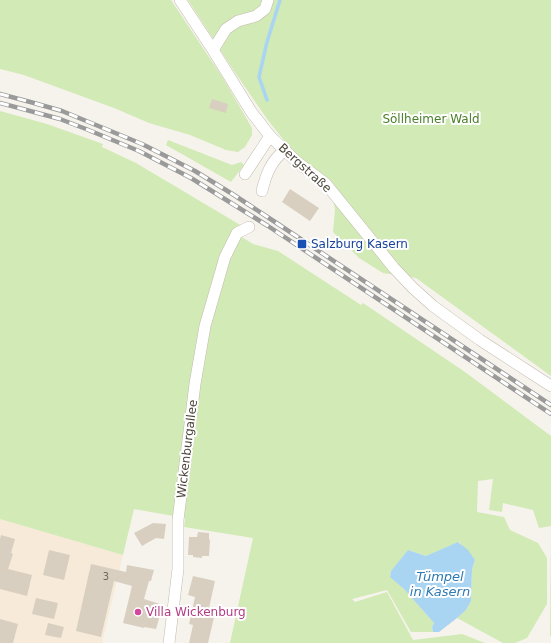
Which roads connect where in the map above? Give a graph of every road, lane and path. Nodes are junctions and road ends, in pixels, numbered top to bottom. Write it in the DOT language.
graph roads {
  1 [pos="180,0"];
  2 [pos="268,0"];
  3 [pos="213,50"];
  4 [pos="270,136"];
  5 [pos="285,150"];
  6 [pos="244,174"];
  7 [pos="262,191"];
  8 [pos="249,228"];
  9 [pos="551,386"];
  10 [pos="169,643"];
  1 -- 3 [label="street, Bergstraße"];
  2 -- 3 [label="street"];
  3 -- 4 [label="street, Bergstraße"];
  4 -- 5 [label="street, Bergstraße"];
  4 -- 6 [label="street"];
  5 -- 7 [label="street"];
  5 -- 9 [label="street, Bergstraße"];
  8 -- 10 [label="street, Wickenburgallee"];
}
